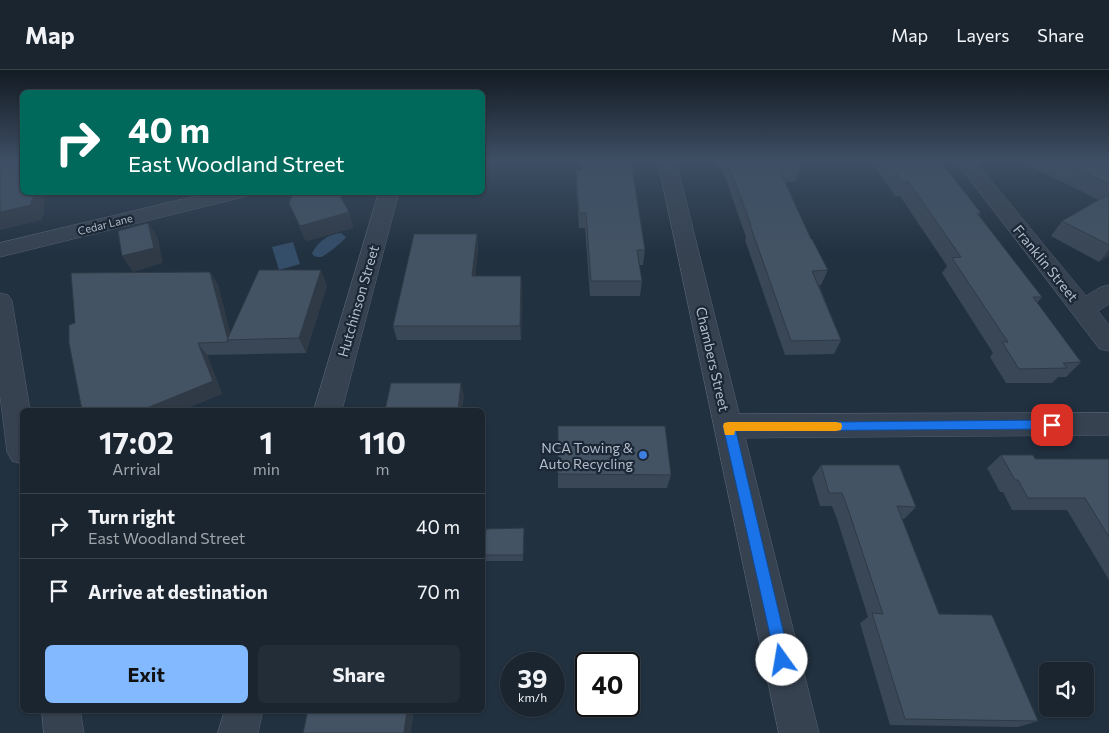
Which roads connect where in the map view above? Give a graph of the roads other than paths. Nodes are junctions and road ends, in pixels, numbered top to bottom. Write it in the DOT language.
graph roads {
  1 [pos="674,192"];
  2 [pos="990,192"];
  3 [pos="228,195"];
  4 [pos="388,195"];
  5 [pos="0,250"];
  6 [pos="1109,293"];
  7 [pos="0,301"];
  8 [pos="1083,309"];
  9 [pos="1109,342"];
  10 [pos="329,408"];
  11 [pos="1109,424"];
  12 [pos="728,426"];
  13 [pos="20,438"];
  14 [pos="61,713"];
  15 [pos="243,713"];
  16 [pos="64,733"];
  17 [pos="238,733"];
  18 [pos="799,733"];
  1 -- 12 [label="street, Chambers Street"];
  2 -- 8 [label="street, Franklin Street"];
  3 -- 5 [label="street, Cedar Lane"];
  4 -- 10 [label="street, Hutchinson Street"];
  6 -- 8 [label="street"];
  7 -- 13 [label="street"];
  8 -- 9 [label="street, Franklin Street"];
  11 -- 12 [label="street"];
  12 -- 18 [label="street, Chambers Street"];
  14 -- 16 [label="street"];
  15 -- 17 [label="street"];
}
